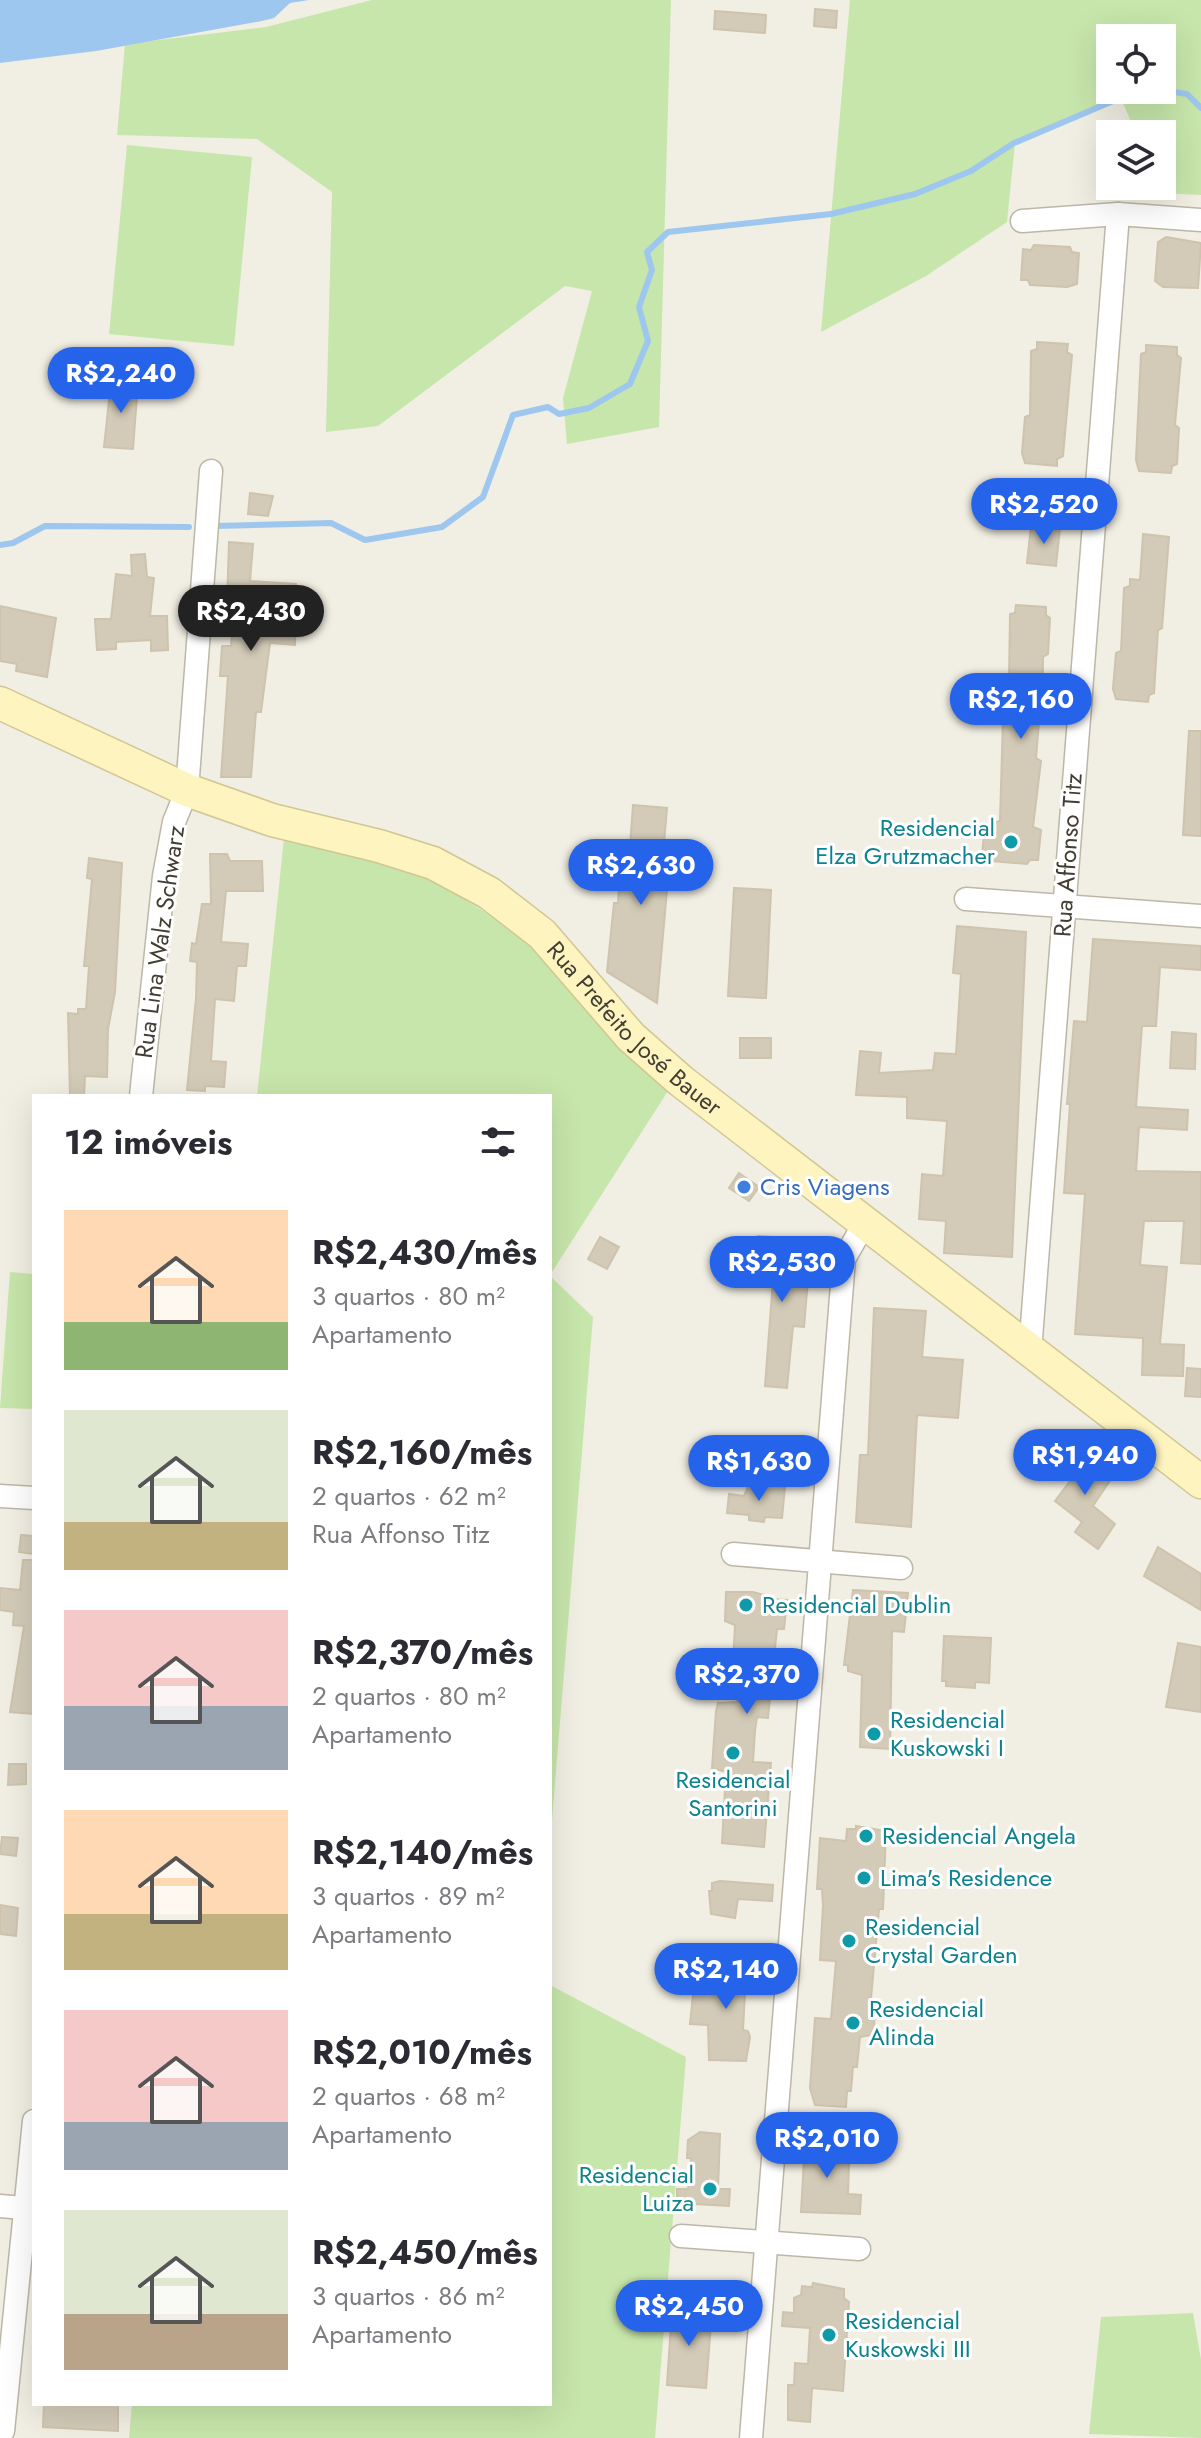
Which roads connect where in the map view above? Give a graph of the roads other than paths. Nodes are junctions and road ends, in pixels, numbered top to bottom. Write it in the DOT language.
graph roads {
  1 [pos="1118,214"];
  2 [pos="1201,220"];
  3 [pos="1022,221"];
  4 [pos="211,471"];
  5 [pos="0,703"];
  6 [pos="187,790"];
  7 [pos="966,899"];
  8 [pos="1064,906"];
  9 [pos="1201,916"];
  10 [pos="141,1094"];
  11 [pos="864,1224"];
  12 [pos="1030,1351"];
  13 [pos="1201,1482"];
  14 [pos="0,1496"];
  15 [pos="32,1498"];
  16 [pos="733,1554"];
  17 [pos="821,1561"];
  18 [pos="901,1568"];
  19 [pos="32,2165"];
  20 [pos="0,2206"];
  21 [pos="30,2209"];
  22 [pos="681,2236"];
  23 [pos="767,2242"];
  24 [pos="859,2249"];
  25 [pos="3,2431"];
  26 [pos="751,2438"];
  1 -- 2 [label="street"];
  1 -- 3 [label="street"];
  1 -- 8 [label="street, Rua Affonso Titz"];
  4 -- 6 [label="street, Rua Lina Walz Schwarz"];
  5 -- 6 [label="street, Rua Prefeito José Bauer"];
  6 -- 10 [label="street, Rua Lina Walz Schwarz"];
  6 -- 11 [label="street, Rua Prefeito José Bauer"];
  7 -- 8 [label="street"];
  8 -- 9 [label="street"];
  8 -- 12 [label="street, Rua Affonso Titz"];
  11 -- 12 [label="street, Rua Prefeito José Bauer"];
  11 -- 17 [label="street"];
  12 -- 13 [label="street, Rua Prefeito José Bauer"];
  14 -- 15 [label="street"];
  16 -- 17 [label="street"];
  17 -- 18 [label="street"];
  17 -- 23 [label="street"];
  19 -- 21 [label="street"];
  20 -- 21 [label="street"];
  21 -- 25 [label="street"];
  22 -- 23 [label="street"];
  23 -- 24 [label="street"];
  23 -- 26 [label="street"];
}
